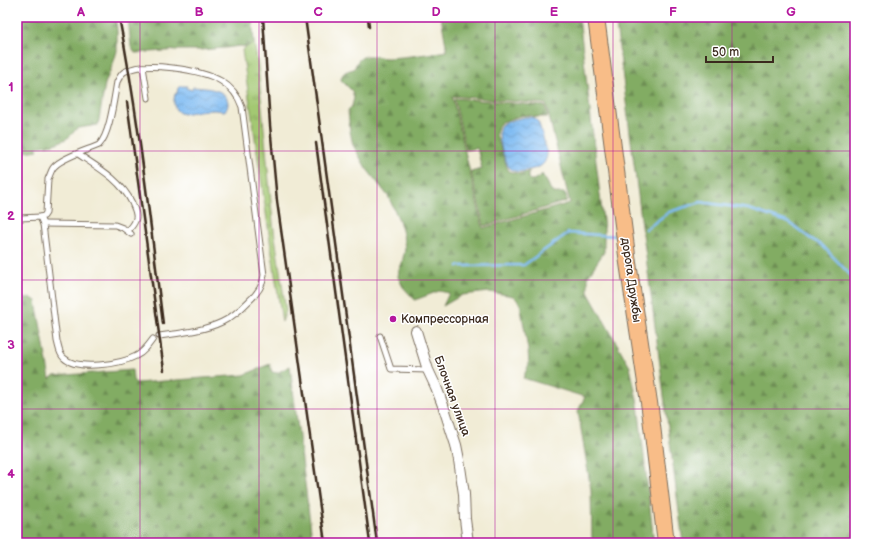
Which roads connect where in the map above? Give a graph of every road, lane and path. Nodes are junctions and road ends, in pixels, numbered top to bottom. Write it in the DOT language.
graph roads {
  1 [pos="596,17"];
  2 [pos="143,67"];
  3 [pos="148,98"];
  4 [pos="78,154"];
  5 [pos="40,217"];
  6 [pos="17,220"];
  7 [pos="43,224"];
  8 [pos="416,331"];
  9 [pos="159,336"];
  10 [pos="380,336"];
  11 [pos="152,339"];
  12 [pos="428,370"];
  13 [pos="468,543"];
  14 [pos="666,543"];
  1 -- 14 [label="main road, дорога Дружбы"];
  2 -- 3 [label="lane"];
  2 -- 4 [label="lane"];
  2 -- 9 [label="lane"];
  4 -- 5 [label="lane"];
  4 -- 7 [label="lane"];
  5 -- 6 [label="lane"];
  5 -- 7 [label="lane"];
  7 -- 11 [label="lane"];
  8 -- 12 [label="street, Блочная улица"];
  10 -- 12 [label="lane"];
  12 -- 13 [label="street, Блочная улица"];
}
